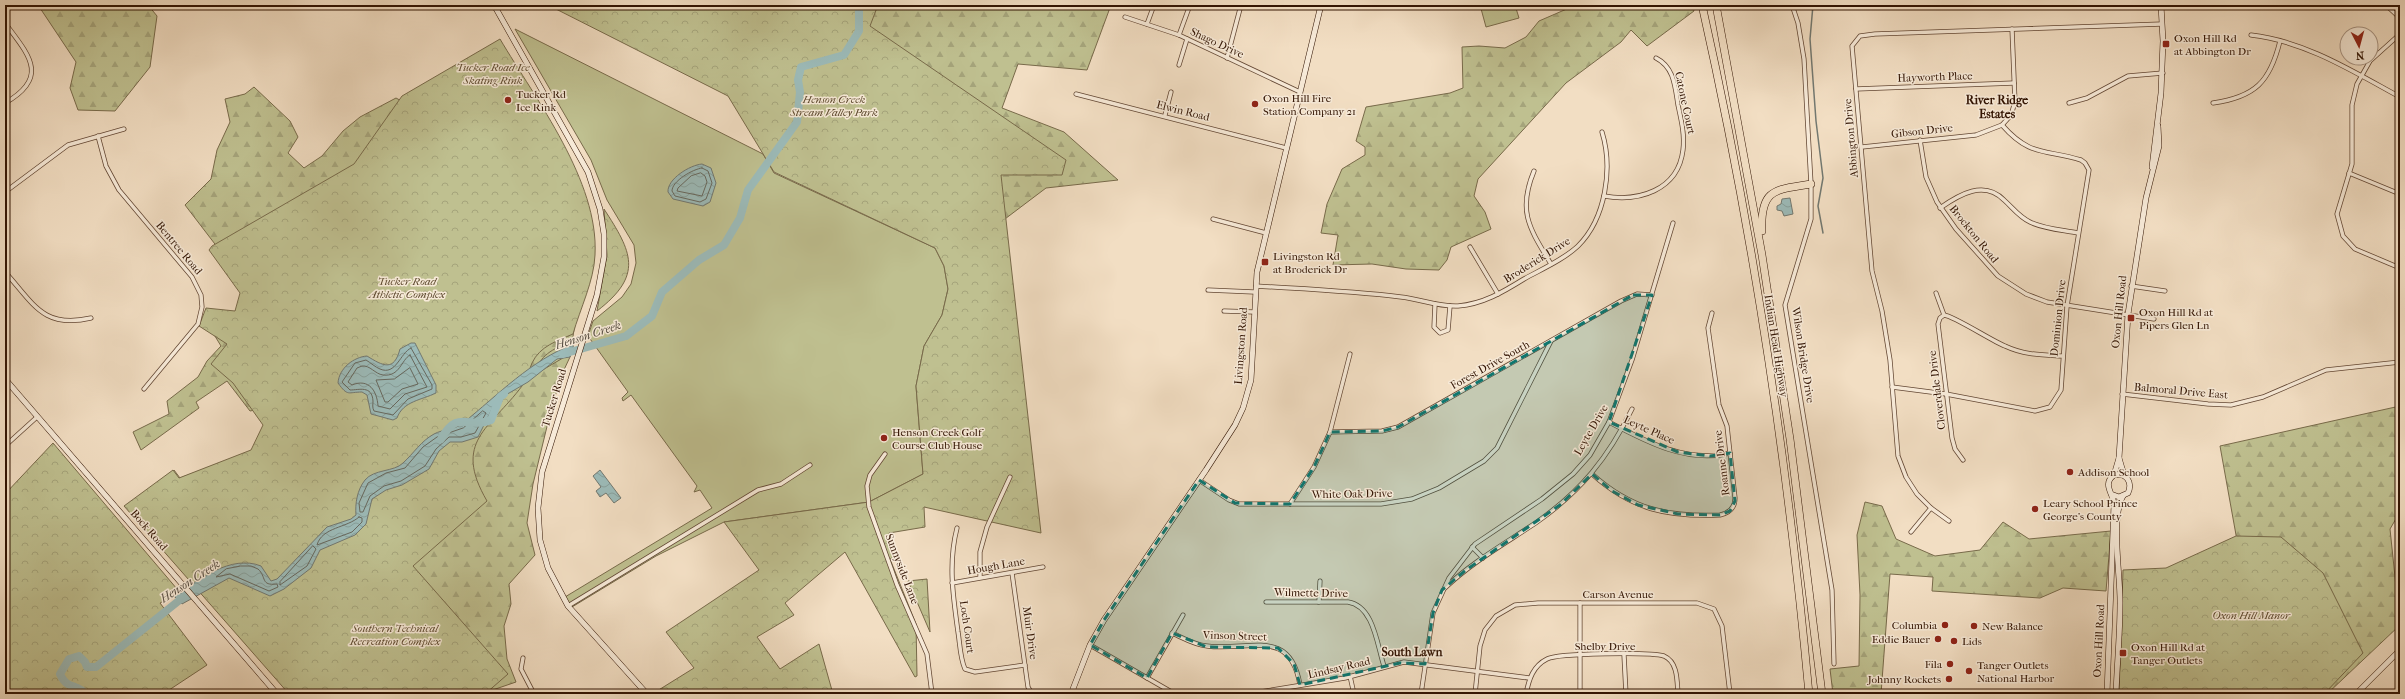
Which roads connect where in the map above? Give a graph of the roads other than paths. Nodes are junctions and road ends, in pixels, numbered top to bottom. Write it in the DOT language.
graph roads {
  1 [pos="494,5"];
  2 [pos="1154,5"];
  3 [pos="1190,5"];
  4 [pos="1241,5"];
  5 [pos="1321,5"];
  6 [pos="1702,5"];
  7 [pos="1716,5"];
  8 [pos="1792,5"];
  9 [pos="2161,5"];
  10 [pos="2386,5"];
  11 [pos="1125,17"];
  12 [pos="2400,18"];
  13 [pos="5,23"];
  14 [pos="1147,24"];
  15 [pos="2162,24"];
  16 [pos="2012,29"];
  17 [pos="2251,34"];
  18 [pos="2400,34"];
  19 [pos="1179,35"];
  20 [pos="1187,39"];
  21 [pos="2280,41"];
  22 [pos="1227,58"];
  23 [pos="1656,58"];
  24 [pos="1179,65"];
  25 [pos="2163,73"];
  26 [pos="2361,75"];
  27 [pos="2014,83"];
  28 [pos="1856,89"];
  29 [pos="1171,92"];
  30 [pos="1300,92"];
  31 [pos="1076,94"];
  32 [pos="2400,97"];
  33 [pos="5,102"];
  34 [pos="2069,103"];
  35 [pos="2213,103"];
  36 [pos="1166,115"];
  37 [pos="2002,125"];
  38 [pos="124,128"];
  39 [pos="1602,132"];
  40 [pos="98,136"];
  41 [pos="1920,140"];
  42 [pos="1862,147"];
  43 [pos="1286,148"];
  44 [pos="1534,171"];
  45 [pos="2349,174"];
  46 [pos="1811,184"];
  47 [pos="5,192"];
  48 [pos="2400,194"];
  49 [pos="1604,196"];
  50 [pos="1940,208"];
  51 [pos="1213,219"];
  52 [pos="1674,223"];
  53 [pos="1266,233"];
  54 [pos="2078,233"];
  55 [pos="1470,247"];
  56 [pos="1762,255"];
  57 [pos="1551,264"];
  58 [pos="2400,268"];
  59 [pos="5,272"];
  60 [pos="1255,286"];
  61 [pos="2131,286"];
  62 [pos="1208,290"];
  63 [pos="2165,291"];
  64 [pos="1254,292"];
  65 [pos="1936,293"];
  66 [pos="1498,294"];
  67 [pos="1652,295"];
  68 [pos="1435,304"];
  69 [pos="1450,306"];
  70 [pos="2067,306"];
  71 [pos="1224,311"];
  72 [pos="1254,312"];
  73 [pos="1712,313"];
  74 [pos="2128,314"];
  75 [pos="1943,316"];
  76 [pos="91,318"];
  77 [pos="2154,319"];
  78 [pos="1551,341"];
  79 [pos="1350,354"];
  80 [pos="2062,356"];
  81 [pos="2400,362"];
  82 [pos="5,379"];
  83 [pos="1892,388"];
  84 [pos="144,389"];
  85 [pos="1946,394"];
  86 [pos="2122,394"];
  87 [pos="1632,409"];
  88 [pos="37,417"];
  89 [pos="1609,422"];
  90 [pos="1622,429"];
  91 [pos="1330,432"];
  92 [pos="5,446"];
  93 [pos="1730,453"];
  94 [pos="885,454"];
  95 [pos="2119,458"];
  96 [pos="1963,460"];
  97 [pos="810,466"];
  98 [pos="1592,474"];
  99 [pos="2114,475"];
  100 [pos="2124,475"];
  101 [pos="1010,477"];
  102 [pos="1199,480"];
  103 [pos="2112,494"];
  104 [pos="2123,496"];
  105 [pos="1290,504"];
  106 [pos="1931,508"];
  107 [pos="1950,521"];
  108 [pos="957,528"];
  109 [pos="1911,532"];
  110 [pos="1472,547"];
  111 [pos="1483,558"];
  112 [pos="1043,567"];
  113 [pos="1012,573"];
  114 [pos="980,578"];
  115 [pos="1320,581"];
  116 [pos="952,583"];
  117 [pos="1442,590"];
  118 [pos="1266,602"];
  119 [pos="1319,602"];
  120 [pos="1580,603"];
  121 [pos="568,606"];
  122 [pos="1183,615"];
  123 [pos="1172,633"];
  124 [pos="1090,645"];
  125 [pos="2400,650"];
  126 [pos="1580,655"];
  127 [pos="1624,655"];
  128 [pos="523,658"];
  129 [pos="1425,664"];
  130 [pos="1834,664"];
  131 [pos="1025,665"];
  132 [pos="1384,666"];
  133 [pos="1478,671"];
  134 [pos="1350,676"];
  135 [pos="1147,678"];
  136 [pos="1529,678"];
  137 [pos="1300,686"];
  138 [pos="277,694"];
  139 [pos="534,694"];
  140 [pos="647,694"];
  141 [pos="932,694"];
  142 [pos="1032,694"];
  143 [pos="1070,694"];
  144 [pos="1175,694"];
  145 [pos="1248,694"];
  146 [pos="1354,694"];
  147 [pos="1421,694"];
  148 [pos="1475,694"];
  149 [pos="1526,694"];
  150 [pos="1580,694"];
  151 [pos="1626,694"];
  152 [pos="1678,694"];
  153 [pos="1730,694"];
  154 [pos="1809,694"];
  155 [pos="1822,694"];
  156 [pos="2106,694"];
  157 [pos="2116,694"];
  158 [pos="2356,694"];
  1 -- 121 [label="main road, Tucker Road"];
  2 -- 14 [label="street"];
  3 -- 19 [label="street"];
  4 -- 22 [label="street"];
  5 -- 30 [label="main road, Livingston Road"];
  6 -- 154 [label="highway, Indian Head Highway"];
  7 -- 56 [label="highway, Indian Head Highway"];
  8 -- 46 [label="street, Wilson Bridge Drive"];
  9 -- 15 [label="main road, Oxon Hill Road"];
  10 -- 12 [label="street"];
  11 -- 14 [label="street, Shago Drive"];
  13 -- 33 [label="street"];
  14 -- 19 [label="street, Shago Drive"];
  15 -- 16 [label="street, Abbington Drive"];
  15 -- 25 [label="main road, Oxon Hill Road"];
  16 -- 27 [label="street"];
  16 -- 28 [label="street, Abbington Drive"];
  17 -- 21 [label="street"];
  18 -- 26 [label="street"];
  19 -- 20 [label="street, Shago Drive"];
  20 -- 22 [label="street, Shago Drive"];
  20 -- 24 [label="street"];
  21 -- 26 [label="street"];
  21 -- 35 [label="street"];
  22 -- 30 [label="street, Shago Drive"];
  23 -- 49 [label="street, Catone Court"];
  25 -- 34 [label="street"];
  25 -- 61 [label="main road, Oxon Hill Road"];
  26 -- 32 [label="street"];
  26 -- 45 [label="street"];
  27 -- 28 [label="street, Hayworth Place"];
  27 -- 37 [label="street"];
  28 -- 42 [label="street, Abbington Drive"];
  29 -- 36 [label="street"];
  30 -- 43 [label="main road, Livingston Road"];
  31 -- 36 [label="street, Elwin Road"];
  36 -- 43 [label="street, Elwin Road"];
  37 -- 41 [label="street, Gibson Drive"];
  37 -- 54 [label="street, Dominion Drive"];
  38 -- 40 [label="street"];
  39 -- 49 [label="street, Broderick Drive"];
  40 -- 47 [label="street"];
  40 -- 84 [label="street, Bentree Road"];
  41 -- 42 [label="street, Gibson Drive"];
  41 -- 50 [label="street, Brockton Road"];
  42 -- 83 [label="street, Abbington Drive"];
  43 -- 53 [label="main road, Livingston Road"];
  44 -- 57 [label="street"];
  45 -- 48 [label="street"];
  45 -- 58 [label="street"];
  46 -- 56 [label="highway"];
  46 -- 130 [label="street, Wilson Bridge Drive"];
  49 -- 57 [label="street, Broderick Drive"];
  50 -- 54 [label="street"];
  50 -- 70 [label="street, Brockton Road"];
  51 -- 53 [label="street"];
  52 -- 67 [label="street, Leyte Drive"];
  53 -- 60 [label="main road, Livingston Road"];
  54 -- 70 [label="street, Dominion Drive"];
  55 -- 66 [label="street"];
  56 -- 155 [label="highway, Indian Head Highway"];
  57 -- 66 [label="street, Broderick Drive"];
  59 -- 76 [label="street"];
  60 -- 64 [label="main road, Livingston Road"];
  60 -- 68 [label="street, Broderick Drive"];
  61 -- 63 [label="street"];
  61 -- 74 [label="main road, Oxon Hill Road"];
  62 -- 64 [label="street"];
  64 -- 72 [label="main road, Livingston Road"];
  65 -- 75 [label="street"];
  66 -- 69 [label="street, Broderick Drive"];
  67 -- 78 [label="street, Forest Drive South"];
  67 -- 89 [label="street, Leyte Drive"];
  68 -- 69 [label="street, Broderick Drive"];
  68 -- 69 [label="street"];
  70 -- 74 [label="street, Brockton Road"];
  70 -- 80 [label="street, Dominion Drive"];
  71 -- 72 [label="street"];
  72 -- 102 [label="main road, Livingston Road"];
  73 -- 93 [label="street, Roanne Drive"];
  74 -- 77 [label="street, Brockton Road"];
  74 -- 86 [label="main road, Oxon Hill Road"];
  75 -- 80 [label="street"];
  75 -- 85 [label="street, Cloverdale Drive"];
  78 -- 91 [label="street, Forest Drive South"];
  78 -- 105 [label="street, White Oak Drive"];
  79 -- 91 [label="street"];
  80 -- 85 [label="street, Dominion Drive"];
  81 -- 86 [label="street, Balmoral Drive East"];
  82 -- 88 [label="main road, Bock Road"];
  83 -- 85 [label="street, Dominion Drive"];
  83 -- 106 [label="street, Abbington Drive"];
  85 -- 96 [label="street, Cloverdale Drive"];
  86 -- 95 [label="main road, Oxon Hill Road"];
  87 -- 90 [label="street, Leyte Drive"];
  88 -- 92 [label="street"];
  88 -- 138 [label="main road, Bock Road"];
  89 -- 90 [label="street, Leyte Place"];
  89 -- 110 [label="street, Leyte Drive"];
  90 -- 93 [label="street, Leyte Place"];
  90 -- 98 [label="street, Leyte Drive"];
  91 -- 105 [label="street"];
  93 -- 98 [label="street, Roanne Drive"];
  94 -- 141 [label="street, Sunnyside Lane"];
  95 -- 99 [label="main road, Oxon Hill Road"];
  95 -- 100 [label="main road, Oxon Hill Road"];
  97 -- 121 [label="street"];
  98 -- 111 [label="street, Leyte Drive"];
  99 -- 100 [label="main road"];
  99 -- 103 [label="main road"];
  100 -- 104 [label="main road"];
  101 -- 114 [label="street"];
  102 -- 105 [label="street, White Oak Drive"];
  102 -- 124 [label="main road, Livingston Road"];
  103 -- 104 [label="main road"];
  103 -- 156 [label="main road, Oxon Hill Road"];
  104 -- 157 [label="main road, Oxon Hill Road"];
  106 -- 107 [label="street, Abbington Drive"];
  106 -- 109 [label="street"];
  108 -- 116 [label="street, Loch Court"];
  110 -- 111 [label="street"];
  110 -- 117 [label="street, Leyte Drive"];
  111 -- 117 [label="street, Leyte Drive"];
  112 -- 113 [label="street, Hough Lane"];
  113 -- 114 [label="street, Hough Lane"];
  113 -- 131 [label="street, Muir Drive"];
  114 -- 116 [label="street, Hough Lane"];
  115 -- 119 [label="street"];
  116 -- 131 [label="street, Loch Court"];
  117 -- 129 [label="street, Leyte Drive"];
  118 -- 119 [label="street, Wilmette Drive"];
  119 -- 132 [label="street, Wilmette Drive"];
  120 -- 126 [label="street"];
  120 -- 133 [label="street, Carson Avenue"];
  120 -- 153 [label="street, Carson Avenue"];
  121 -- 140 [label="main road, Tucker Road"];
  122 -- 123 [label="street"];
  123 -- 135 [label="street"];
  123 -- 137 [label="street, Vinson Street"];
  124 -- 135 [label="street"];
  124 -- 143 [label="main road, Livingston Road"];
  125 -- 158 [label="main road"];
  126 -- 127 [label="street, Shelby Drive"];
  126 -- 136 [label="street, Shelby Drive"];
  126 -- 150 [label="street"];
  127 -- 151 [label="street"];
  127 -- 152 [label="street, Shelby Drive"];
  128 -- 139 [label="street"];
  129 -- 132 [label="street, Lindsay Road"];
  129 -- 133 [label="street, Lindsay Road"];
  129 -- 147 [label="street, Leyte Drive"];
  131 -- 142 [label="street, Muir Drive"];
  132 -- 134 [label="street, Lindsay Road"];
  133 -- 136 [label="street, Lindsay Road"];
  133 -- 148 [label="street, Carson Avenue"];
  134 -- 137 [label="street, Lindsay Road"];
  134 -- 146 [label="street"];
  135 -- 144 [label="street"];
  136 -- 149 [label="street, Shelby Drive"];
  137 -- 145 [label="street, Lindsay Road"];
}
